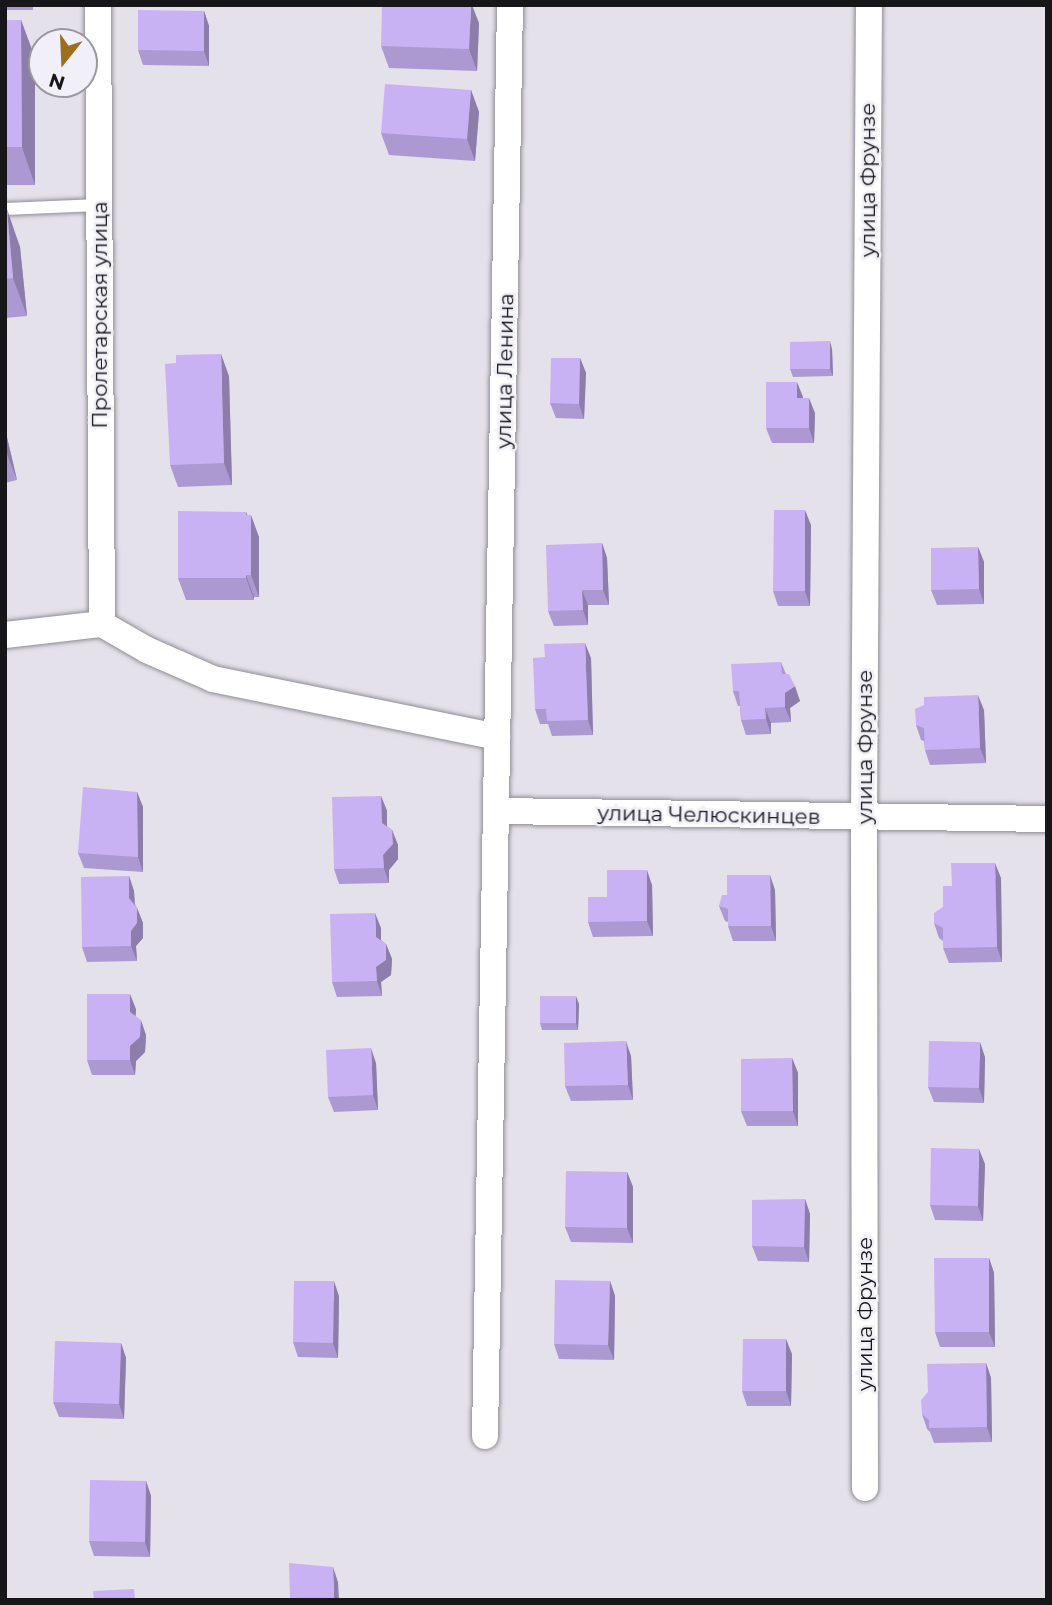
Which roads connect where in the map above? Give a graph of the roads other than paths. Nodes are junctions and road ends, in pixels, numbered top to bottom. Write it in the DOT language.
graph roads {
  1 [pos="98,5"];
  2 [pos="510,5"];
  3 [pos="869,5"];
  4 [pos="99,205"];
  5 [pos="5,209"];
  6 [pos="102,624"];
  7 [pos="5,635"];
  8 [pos="497,737"];
  9 [pos="498,811"];
  10 [pos="864,818"];
  11 [pos="1047,819"];
  12 [pos="485,1436"];
  13 [pos="865,1488"];
  1 -- 4 [label="street, Пролетарская улица"];
  2 -- 8 [label="street, улица Ленина"];
  3 -- 10 [label="street, улица Фрунзе"];
  4 -- 5 [label="lane"];
  4 -- 6 [label="street, Пролетарская улица"];
  6 -- 7 [label="street"];
  6 -- 8 [label="street"];
  8 -- 9 [label="street, улица Ленина"];
  9 -- 10 [label="street, улица Челюскинцев"];
  9 -- 12 [label="street, улица Ленина"];
  10 -- 11 [label="street, улица Челюскинцев"];
  10 -- 13 [label="street, улица Фрунзе"];
}
